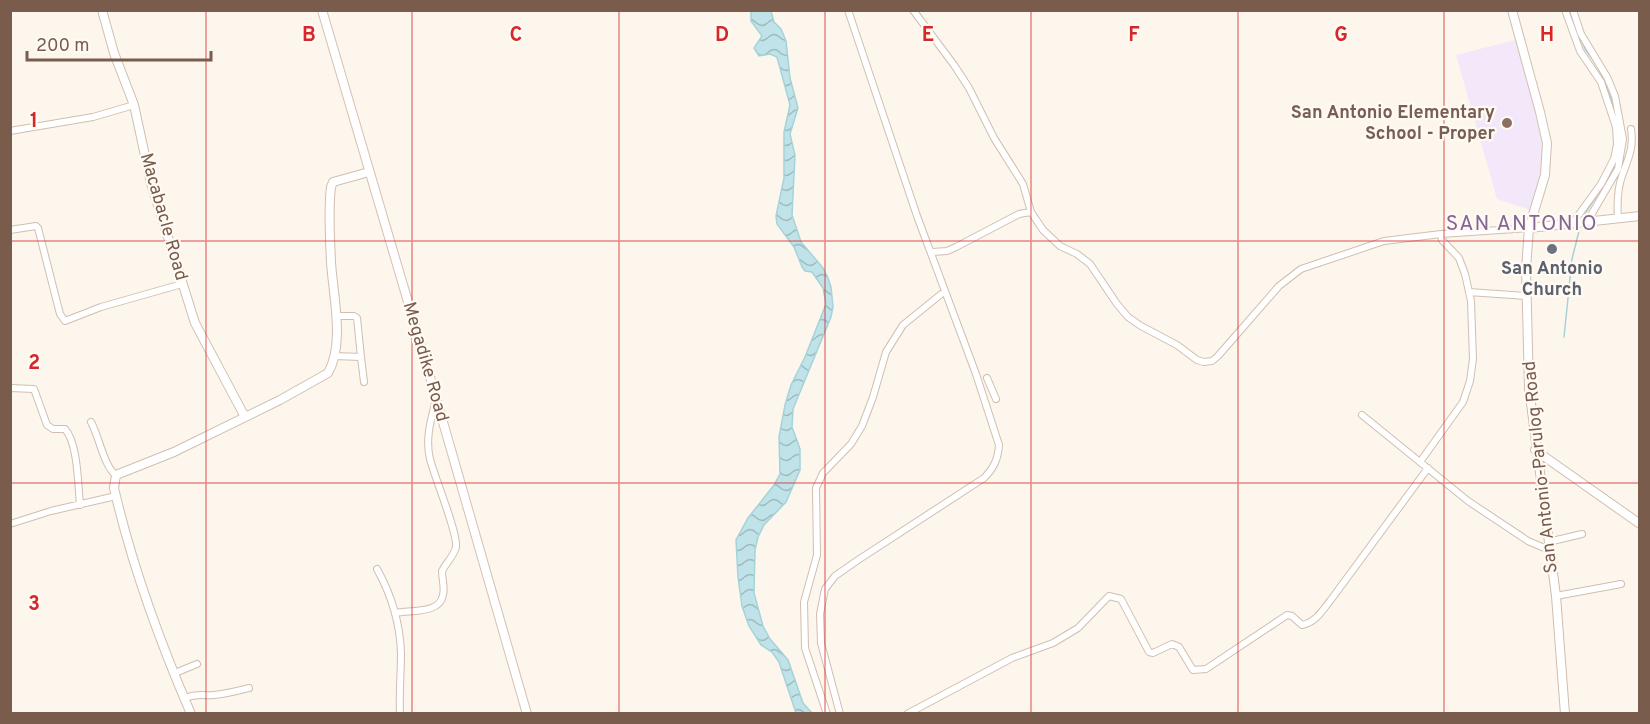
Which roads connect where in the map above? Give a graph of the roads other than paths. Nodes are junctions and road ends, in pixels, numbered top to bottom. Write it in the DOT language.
graph roads {
  1 [pos="102,10"];
  2 [pos="322,10"];
  3 [pos="848,10"];
  4 [pos="913,10"];
  5 [pos="1512,10"];
  6 [pos="1565,10"];
  7 [pos="1573,10"];
  8 [pos="134,105"];
  9 [pos="1631,129"];
  10 [pos="10,131"];
  11 [pos="369,172"];
  12 [pos="1031,212"];
  13 [pos="1640,216"];
  14 [pos="1618,219"];
  15 [pos="1586,223"];
  16 [pos="1572,224"];
  17 [pos="1529,228"];
  18 [pos="10,230"];
  19 [pos="1441,234"];
  20 [pos="932,252"];
  21 [pos="182,284"];
  22 [pos="945,291"];
  23 [pos="1469,292"];
  24 [pos="1527,296"];
  25 [pos="336,316"];
  26 [pos="334,357"];
  27 [pos="361,357"];
  28 [pos="987,378"];
  29 [pos="364,382"];
  30 [pos="10,388"];
  31 [pos="996,399"];
  32 [pos="436,400"];
  33 [pos="1362,415"];
  34 [pos="245,417"];
  35 [pos="91,422"];
  36 [pos="1536,450"];
  37 [pos="1420,462"];
  38 [pos="1428,468"];
  39 [pos="116,475"];
  40 [pos="116,496"];
  41 [pos="80,505"];
  42 [pos="10,524"];
  43 [pos="1640,524"];
  44 [pos="1582,534"];
  45 [pos="1549,546"];
  46 [pos="377,569"];
  47 [pos="1621,584"];
  48 [pos="1556,596"];
  49 [pos="396,613"];
  50 [pos="197,664"];
  51 [pos="175,673"];
  52 [pos="249,688"];
  53 [pos="184,698"];
  54 [pos="191,714"];
  55 [pos="400,714"];
  56 [pos="527,714"];
  57 [pos="827,714"];
  58 [pos="840,714"];
  59 [pos="907,714"];
  60 [pos="1565,714"];
  1 -- 8 [label="street, Macabacle Road"];
  2 -- 11 [label="main road, Megadike Road"];
  3 -- 20 [label="street"];
  4 -- 12 [label="street"];
  5 -- 17 [label="street, San Antonio-Parulog Road"];
  6 -- 16 [label="street"];
  7 -- 15 [label="street"];
  8 -- 10 [label="street"];
  8 -- 21 [label="street, Macabacle Road"];
  9 -- 14 [label="street"];
  11 -- 25 [label="street"];
  11 -- 32 [label="main road, Megadike Road"];
  12 -- 19 [label="street"];
  12 -- 20 [label="street"];
  13 -- 14 [label="street"];
  14 -- 15 [label="street"];
  15 -- 16 [label="street"];
  16 -- 17 [label="street"];
  17 -- 19 [label="street"];
  17 -- 24 [label="street, San Antonio-Parulog Road"];
  18 -- 21 [label="street"];
  19 -- 23 [label="street"];
  20 -- 22 [label="street"];
  21 -- 34 [label="street, Macabacle Road"];
  22 -- 57 [label="street"];
  22 -- 58 [label="street"];
  23 -- 24 [label="street"];
  23 -- 37 [label="street"];
  24 -- 36 [label="street, San Antonio-Parulog Road"];
  25 -- 26 [label="street"];
  25 -- 27 [label="street"];
  26 -- 27 [label="street"];
  26 -- 34 [label="street"];
  27 -- 29 [label="street"];
  28 -- 31 [label="street"];
  30 -- 41 [label="street"];
  32 -- 49 [label="street"];
  32 -- 56 [label="main road, Megadike Road"];
  33 -- 37 [label="street"];
  34 -- 39 [label="street"];
  35 -- 39 [label="street"];
  36 -- 43 [label="street"];
  36 -- 45 [label="street, San Antonio-Parulog Road"];
  37 -- 38 [label="street"];
  38 -- 45 [label="street"];
  38 -- 59 [label="street"];
  39 -- 40 [label="street"];
  40 -- 41 [label="street"];
  40 -- 51 [label="street"];
  41 -- 42 [label="street"];
  44 -- 45 [label="street"];
  45 -- 48 [label="street, San Antonio-Parulog Road"];
  46 -- 49 [label="street"];
  47 -- 48 [label="street"];
  48 -- 60 [label="street, San Antonio-Parulog Road"];
  49 -- 55 [label="street"];
  50 -- 51 [label="street"];
  51 -- 53 [label="street"];
  52 -- 53 [label="street"];
  53 -- 54 [label="street"];
}
